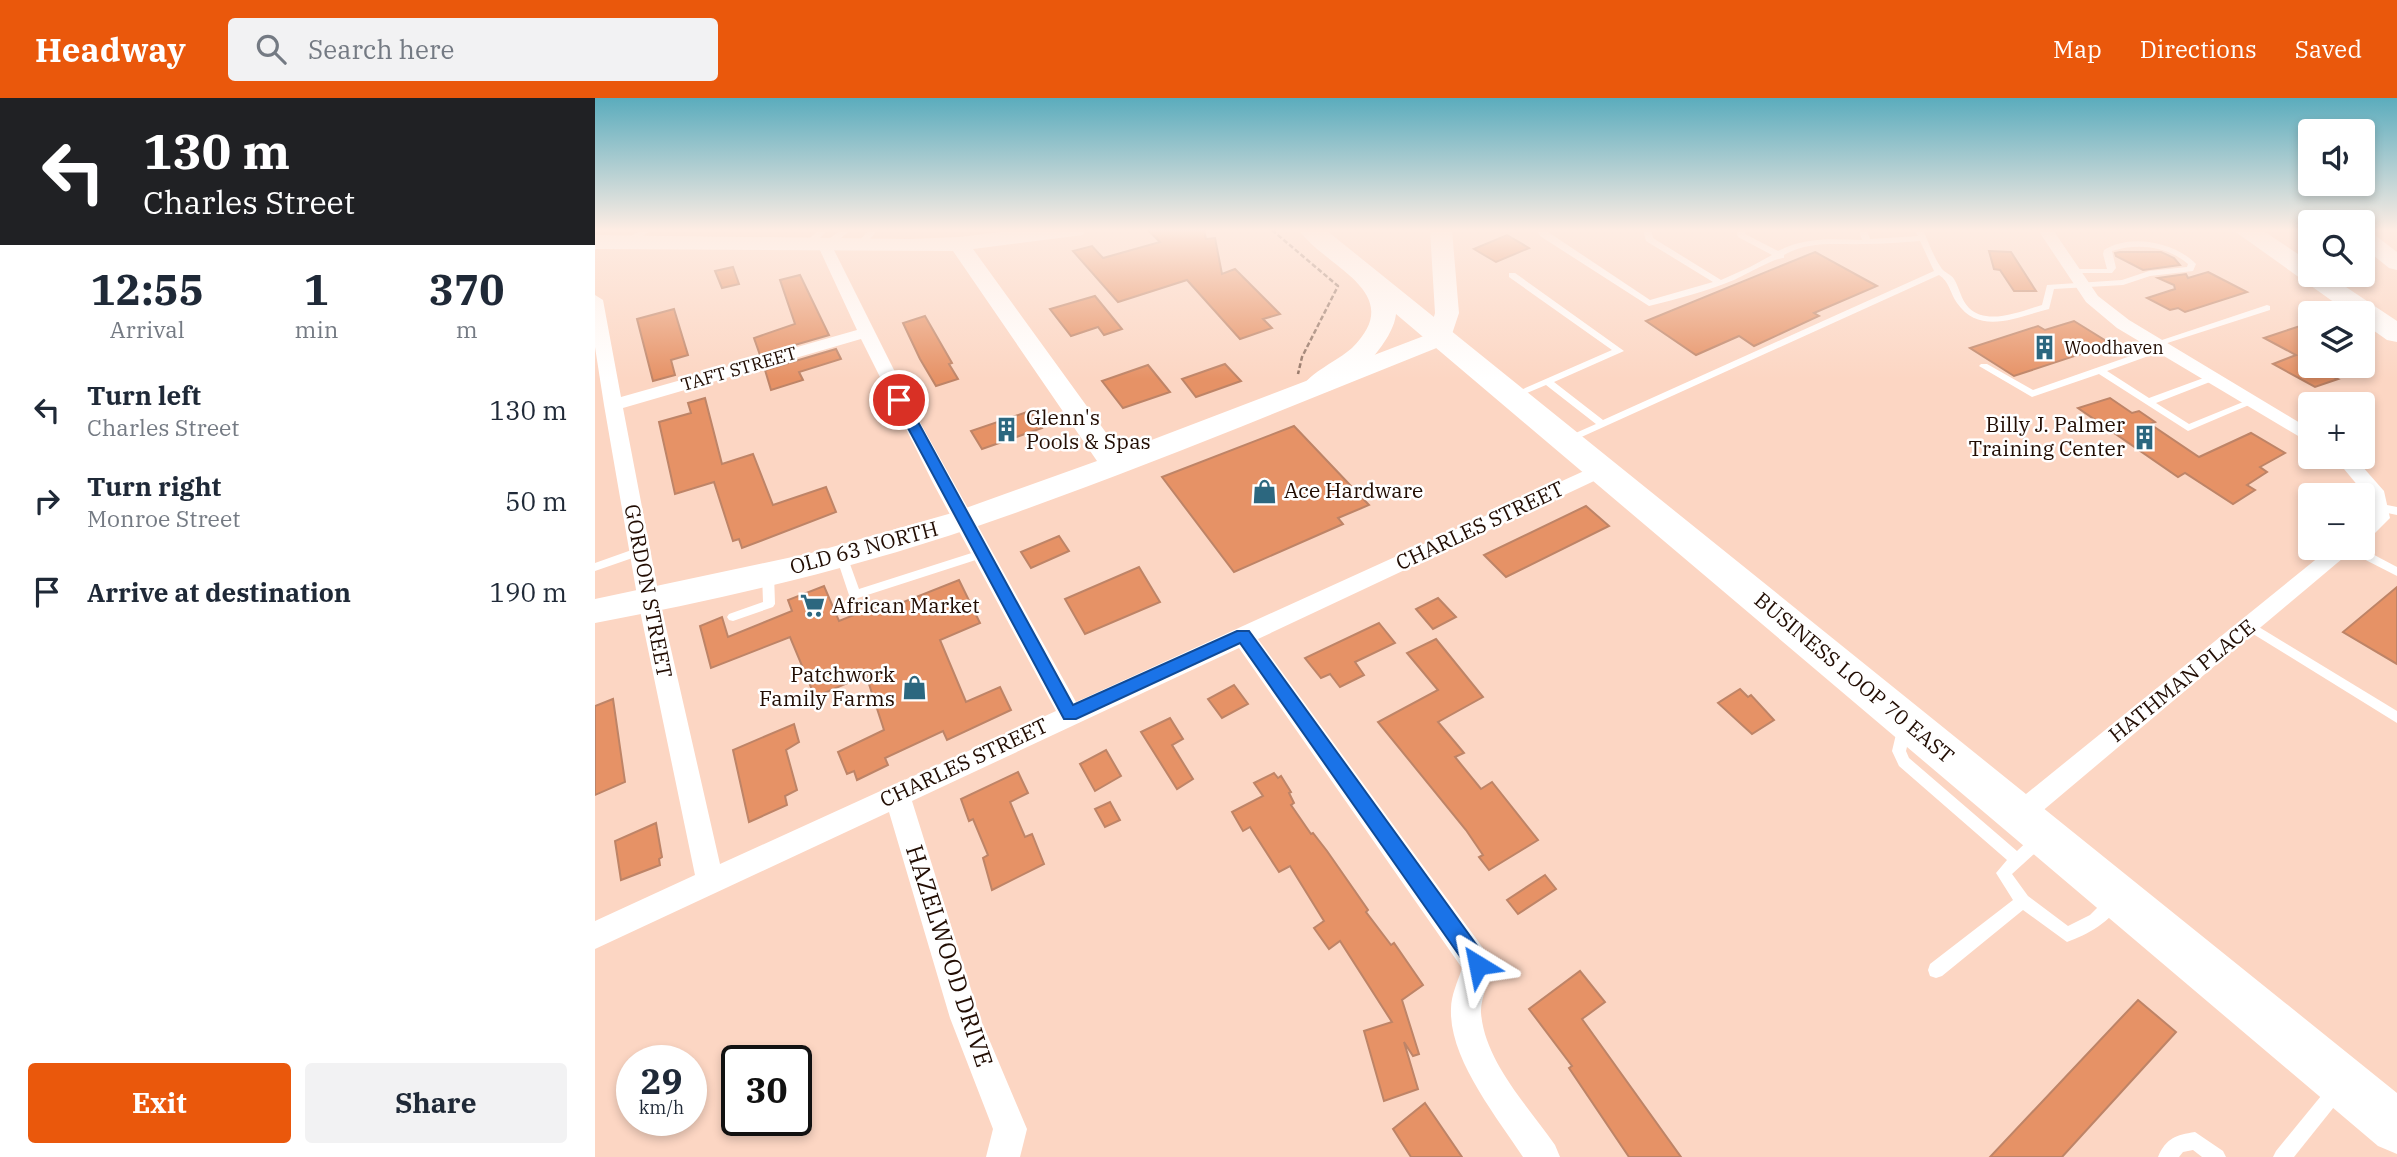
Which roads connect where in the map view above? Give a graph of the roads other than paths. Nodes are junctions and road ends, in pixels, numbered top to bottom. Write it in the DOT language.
graph roads {
  1 [pos="838,279"];
  2 [pos="994,279"];
  3 [pos="1445,279"];
  4 [pos="1519,279"];
  5 [pos="1613,279"];
  6 [pos="1714,279"];
  7 [pos="1728,279"];
  8 [pos="1923,279"];
  9 [pos="1950,279"];
  10 [pos="2074,279"];
  11 [pos="2079,279"];
  12 [pos="2094,279"];
  13 [pos="2131,279"];
  14 [pos="1374,281"];
  15 [pos="1720,283"];
  16 [pos="2330,287"];
  17 [pos="2369,287"];
  18 [pos="595,300"];
  19 [pos="2397,304"];
  20 [pos="2267,307"];
  21 [pos="865,333"];
  22 [pos="2397,334"];
  23 [pos="1440,338"];
  24 [pos="2159,346"];
  25 [pos="600,358"];
  26 [pos="1984,366"];
  27 [pos="2100,370"];
  28 [pos="2212,378"];
  29 [pos="1548,382"];
  30 [pos="1302,384"];
  31 [pos="1512,397"];
  32 [pos="2251,401"];
  33 [pos="2148,402"];
  34 [pos="613,405"];
  35 [pos="1602,424"];
  36 [pos="2298,430"];
  37 [pos="1566,440"];
  38 [pos="1114,465"];
  39 [pos="2354,469"];
  40 [pos="1602,470"];
  41 [pos="2387,509"];
  42 [pos="963,520"];
  43 [pos="2375,522"];
  44 [pos="640,551"];
  45 [pos="981,554"];
  46 [pos="842,556"];
  47 [pos="2329,560"];
  48 [pos="2374,560"];
  49 [pos="595,567"];
  50 [pos="2397,572"];
  51 [pos="768,574"];
  52 [pos="649,601"];
  53 [pos="595,611"];
  54 [pos="733,617"];
  55 [pos="2249,626"];
  56 [pos="1243,635"];
  57 [pos="1070,714"];
  58 [pos="2397,718"];
  59 [pos="897,794"];
  60 [pos="1970,796"];
  61 [pos="2032,825"];
  62 [pos="2016,859"];
  63 [pos="710,881"];
  64 [pos="2119,897"];
  65 [pos="2023,901"];
  66 [pos="595,935"];
  67 [pos="1936,970"];
  68 [pos="2343,1082"];
  69 [pos="2397,1127"];
  70 [pos="2289,1154"];
  71 [pos="1003,1157"];
  72 [pos="1543,1157"];
  73 [pos="2167,1157"];
  74 [pos="2217,1157"];
  1 -- 21 [label="street"];
  2 -- 38 [label="main road"];
  3 -- 23 [label="main road"];
  4 -- 29 [label="lane"];
  5 -- 15 [label="lane"];
  6 -- 15 [label="lane"];
  7 -- 15 [label="lane"];
  8 -- 35 [label="lane"];
  9 -- 10 [label="lane"];
  11 -- 24 [label="street"];
  12 -- 13 [label="lane"];
  14 -- 23 [label="main road, BUSINESS LOOP 70 EAST"];
  14 -- 30 [label="main road"];
  16 -- 22 [label="highway"];
  17 -- 19 [label="highway"];
  18 -- 25 [label="street, GORDON STREET"];
  20 -- 24 [label="lane"];
  21 -- 34 [label="street, TAFT STREET"];
  21 -- 42 [label="street"];
  23 -- 30 [label="main road, OLD 63 NORTH"];
  23 -- 31 [label="main road, BUSINESS LOOP 70 EAST"];
  24 -- 27 [label="lane"];
  24 -- 28 [label="street"];
  25 -- 34 [label="street, GORDON STREET"];
  26 -- 27 [label="lane"];
  27 -- 33 [label="lane"];
  28 -- 32 [label="street"];
  28 -- 33 [label="lane"];
  29 -- 31 [label="lane"];
  29 -- 35 [label="lane"];
  30 -- 38 [label="main road, OLD 63 NORTH"];
  31 -- 37 [label="main road, BUSINESS LOOP 70 EAST"];
  32 -- 33 [label="lane"];
  32 -- 36 [label="street"];
  34 -- 44 [label="street, GORDON STREET"];
  35 -- 37 [label="lane"];
  37 -- 40 [label="main road, BUSINESS LOOP 70 EAST"];
  38 -- 42 [label="main road, OLD 63 NORTH"];
  39 -- 41 [label="street"];
  40 -- 56 [label="street, CHARLES STREET"];
  40 -- 60 [label="main road, BUSINESS LOOP 70 EAST"];
  41 -- 43 [label="street"];
  42 -- 45 [label="street"];
  42 -- 46 [label="main road, OLD 63 NORTH"];
  44 -- 49 [label="lane"];
  44 -- 52 [label="street, GORDON STREET"];
  45 -- 46 [label="lane"];
  45 -- 57 [label="street"];
  46 -- 51 [label="main road, OLD 63 NORTH"];
  47 -- 55 [label="street, HATHMAN PLACE"];
  48 -- 50 [label="lane"];
  51 -- 52 [label="main road, OLD 63 NORTH"];
  51 -- 54 [label="lane"];
  52 -- 53 [label="main road, OLD 63 NORTH"];
  52 -- 63 [label="street, GORDON STREET"];
  55 -- 58 [label="lane"];
  55 -- 61 [label="street, HATHMAN PLACE"];
  56 -- 57 [label="street, CHARLES STREET"];
  56 -- 72 [label="street"];
  57 -- 59 [label="street, CHARLES STREET"];
  59 -- 63 [label="street, CHARLES STREET"];
  59 -- 71 [label="street, HAZELWOOD DRIVE"];
  60 -- 61 [label="main road, BUSINESS LOOP 70 EAST"];
  60 -- 62 [label="lane"];
  61 -- 62 [label="lane"];
  61 -- 64 [label="main road, BUSINESS LOOP 70 EAST"];
  62 -- 65 [label="lane"];
  63 -- 66 [label="street, CHARLES STREET"];
  64 -- 65 [label="lane"];
  64 -- 68 [label="main road, BUSINESS LOOP 70 EAST"];
  65 -- 67 [label="lane"];
  68 -- 69 [label="main road, BUSINESS LOOP 70 EAST"];
  68 -- 70 [label="lane"];
  73 -- 74 [label="lane"];
}
